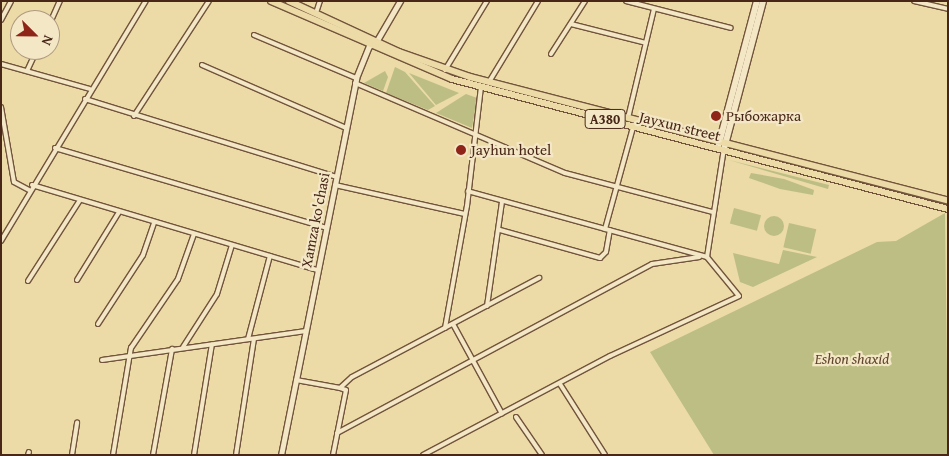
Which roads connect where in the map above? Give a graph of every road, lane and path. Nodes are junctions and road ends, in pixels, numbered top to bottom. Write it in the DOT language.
graph roads {
  1 [pos="11,1"];
  2 [pos="146,1"];
  3 [pos="209,1"];
  4 [pos="271,1"];
  5 [pos="289,1"];
  6 [pos="320,1"];
  7 [pos="400,1"];
  8 [pos="487,1"];
  9 [pos="538,1"];
  10 [pos="585,1"];
  11 [pos="626,1"];
  12 [pos="757,1"];
  13 [pos="763,1"];
  14 [pos="914,1"];
  15 [pos="654,8"];
  16 [pos="948,9"];
  17 [pos="316,14"];
  18 [pos="1,20"];
  19 [pos="570,24"];
  20 [pos="732,28"];
  21 [pos="254,35"];
  22 [pos="376,42"];
  23 [pos="750,42"];
  24 [pos="646,43"];
  25 [pos="369,46"];
  26 [pos="551,54"];
  27 [pos="32,60"];
  28 [pos="1,64"];
  29 [pos="202,65"];
  30 [pos="445,70"];
  31 [pos="27,71"];
  32 [pos="355,81"];
  33 [pos="489,82"];
  34 [pos="481,87"];
  35 [pos="90,89"];
  36 [pos="84,99"];
  37 [pos="1,107"];
  38 [pos="134,116"];
  39 [pos="628,118"];
  40 [pos="633,127"];
  41 [pos="346,128"];
  42 [pos="475,132"];
  43 [pos="723,141"];
  44 [pos="55,148"];
  45 [pos="721,149"];
  46 [pos="789,163"];
  47 [pos="337,177"];
  48 [pos="32,185"];
  49 [pos="335,186"];
  50 [pos="617,187"];
  51 [pos="29,190"];
  52 [pos="468,191"];
  53 [pos="80,200"];
  54 [pos="502,202"];
  55 [pos="946,204"];
  56 [pos="119,212"];
  57 [pos="713,212"];
  58 [pos="465,214"];
  59 [pos="154,223"];
  60 [pos="326,228"];
  61 [pos="605,229"];
  62 [pos="500,230"];
  63 [pos="610,230"];
  64 [pos="194,234"];
  65 [pos="1,241"];
  66 [pos="232,245"];
  67 [pos="270,256"];
  68 [pos="700,257"];
  69 [pos="707,257"];
  70 [pos="318,270"];
  71 [pos="539,278"];
  72 [pos="77,280"];
  73 [pos="28,281"];
  74 [pos="487,306"];
  75 [pos="98,324"];
  76 [pos="452,324"];
  77 [pos="445,328"];
  78 [pos="306,331"];
  79 [pos="248,339"];
  80 [pos="254,339"];
  81 [pos="212,344"];
  82 [pos="183,347"];
  83 [pos="172,349"];
  84 [pos="130,355"];
  85 [pos="102,360"];
  86 [pos="474,363"];
  87 [pos="296,380"];
  88 [pos="560,384"];
  89 [pos="340,388"];
  90 [pos="502,414"];
  91 [pos="516,417"];
  92 [pos="77,422"];
  93 [pos="338,433"];
  94 [pos="72,455"];
  95 [pos="113,455"];
  96 [pos="153,455"];
  97 [pos="194,455"];
  98 [pos="236,455"];
  99 [pos="281,455"];
  100 [pos="333,455"];
  101 [pos="423,455"];
  102 [pos="542,455"];
  103 [pos="605,455"];
  1 -- 18 [label="street"];
  2 -- 35 [label="street"];
  3 -- 38 [label="street"];
  4 -- 25 [label="highway, Jayxun street / A380"];
  5 -- 17 [label="highway, Jayxun street / A380"];
  6 -- 17 [label="street"];
  7 -- 22 [label="street"];
  8 -- 30 [label="street"];
  9 -- 33 [label="street"];
  10 -- 19 [label="street"];
  11 -- 15 [label="street"];
  12 -- 23 [label="main road"];
  13 -- 23 [label="main road"];
  14 -- 16 [label="street"];
  15 -- 20 [label="street"];
  15 -- 24 [label="street"];
  17 -- 22 [label="highway, Jayxun street / A380"];
  19 -- 24 [label="street"];
  19 -- 26 [label="street"];
  21 -- 32 [label="street"];
  22 -- 25 [label="street"];
  22 -- 30 [label="highway, Jayxun street / A380"];
  23 -- 43 [label="main road"];
  24 -- 39 [label="street"];
  25 -- 32 [label="street, Xamza ko'chasi"];
  25 -- 34 [label="highway, Jayxun street / A380"];
  27 -- 31 [label="street"];
  28 -- 31 [label="street"];
  29 -- 41 [label="street"];
  30 -- 33 [label="highway, Jayxun street / A380"];
  31 -- 35 [label="street"];
  32 -- 41 [label="street, Xamza ko'chasi"];
  32 -- 42 [label="street"];
  33 -- 39 [label="highway, Jayxun street / A380"];
  34 -- 40 [label="highway, Jayxun street / A380"];
  34 -- 42 [label="street"];
  35 -- 36 [label="street"];
  36 -- 38 [label="street"];
  36 -- 44 [label="street"];
  37 -- 51 [label="street"];
  38 -- 47 [label="street"];
  39 -- 43 [label="highway, Jayxun street / A380"];
  40 -- 45 [label="highway, Jayxun street / A380"];
  40 -- 50 [label="street"];
  41 -- 47 [label="street, Xamza ko'chasi"];
  42 -- 50 [label="street"];
  42 -- 52 [label="street"];
  43 -- 45 [label="main road"];
  43 -- 46 [label="highway, Jayxun street / A380"];
  44 -- 48 [label="street"];
  44 -- 60 [label="street"];
  45 -- 46 [label="highway, Jayxun street / A380"];
  45 -- 57 [label="street"];
  46 -- 55 [label="highway, Jayxun street / A380"];
  47 -- 49 [label="street, Xamza ko'chasi"];
  48 -- 51 [label="street"];
  48 -- 53 [label="street"];
  49 -- 58 [label="street"];
  49 -- 60 [label="street, Xamza ko'chasi"];
  50 -- 57 [label="street"];
  50 -- 61 [label="street"];
  51 -- 65 [label="street"];
  52 -- 54 [label="street"];
  52 -- 58 [label="street"];
  53 -- 56 [label="street"];
  53 -- 73 [label="street"];
  54 -- 61 [label="street"];
  54 -- 62 [label="street"];
  56 -- 59 [label="street"];
  56 -- 72 [label="street"];
  57 -- 69 [label="street"];
  58 -- 77 [label="street"];
  59 -- 64 [label="street"];
  59 -- 75 [label="street"];
  60 -- 70 [label="street, Xamza ko'chasi"];
  61 -- 63 [label="street"];
  62 -- 63 [label="street"];
  62 -- 74 [label="street"];
  63 -- 68 [label="street"];
  64 -- 66 [label="street"];
  64 -- 84 [label="street"];
  66 -- 67 [label="street"];
  66 -- 82 [label="street"];
  67 -- 70 [label="street"];
  67 -- 79 [label="street"];
  68 -- 69 [label="street"];
  68 -- 86 [label="street"];
  69 -- 88 [label="street"];
  70 -- 78 [label="street, Xamza ko'chasi"];
  71 -- 74 [label="street"];
  74 -- 76 [label="street"];
  76 -- 77 [label="street"];
  76 -- 86 [label="street"];
  77 -- 89 [label="street"];
  78 -- 80 [label="street"];
  78 -- 87 [label="street, Xamza ko'chasi"];
  79 -- 80 [label="street"];
  79 -- 81 [label="street"];
  80 -- 98 [label="street"];
  81 -- 82 [label="street"];
  81 -- 97 [label="street"];
  82 -- 83 [label="street"];
  83 -- 84 [label="street"];
  83 -- 96 [label="street"];
  84 -- 85 [label="street"];
  84 -- 95 [label="street"];
  86 -- 90 [label="street"];
  86 -- 93 [label="street"];
  87 -- 89 [label="street"];
  87 -- 99 [label="street, Xamza ko'chasi"];
  88 -- 90 [label="street"];
  88 -- 103 [label="street"];
  89 -- 93 [label="street"];
  90 -- 101 [label="street"];
  91 -- 102 [label="street"];
  92 -- 94 [label="street"];
  93 -- 100 [label="street"];
}
